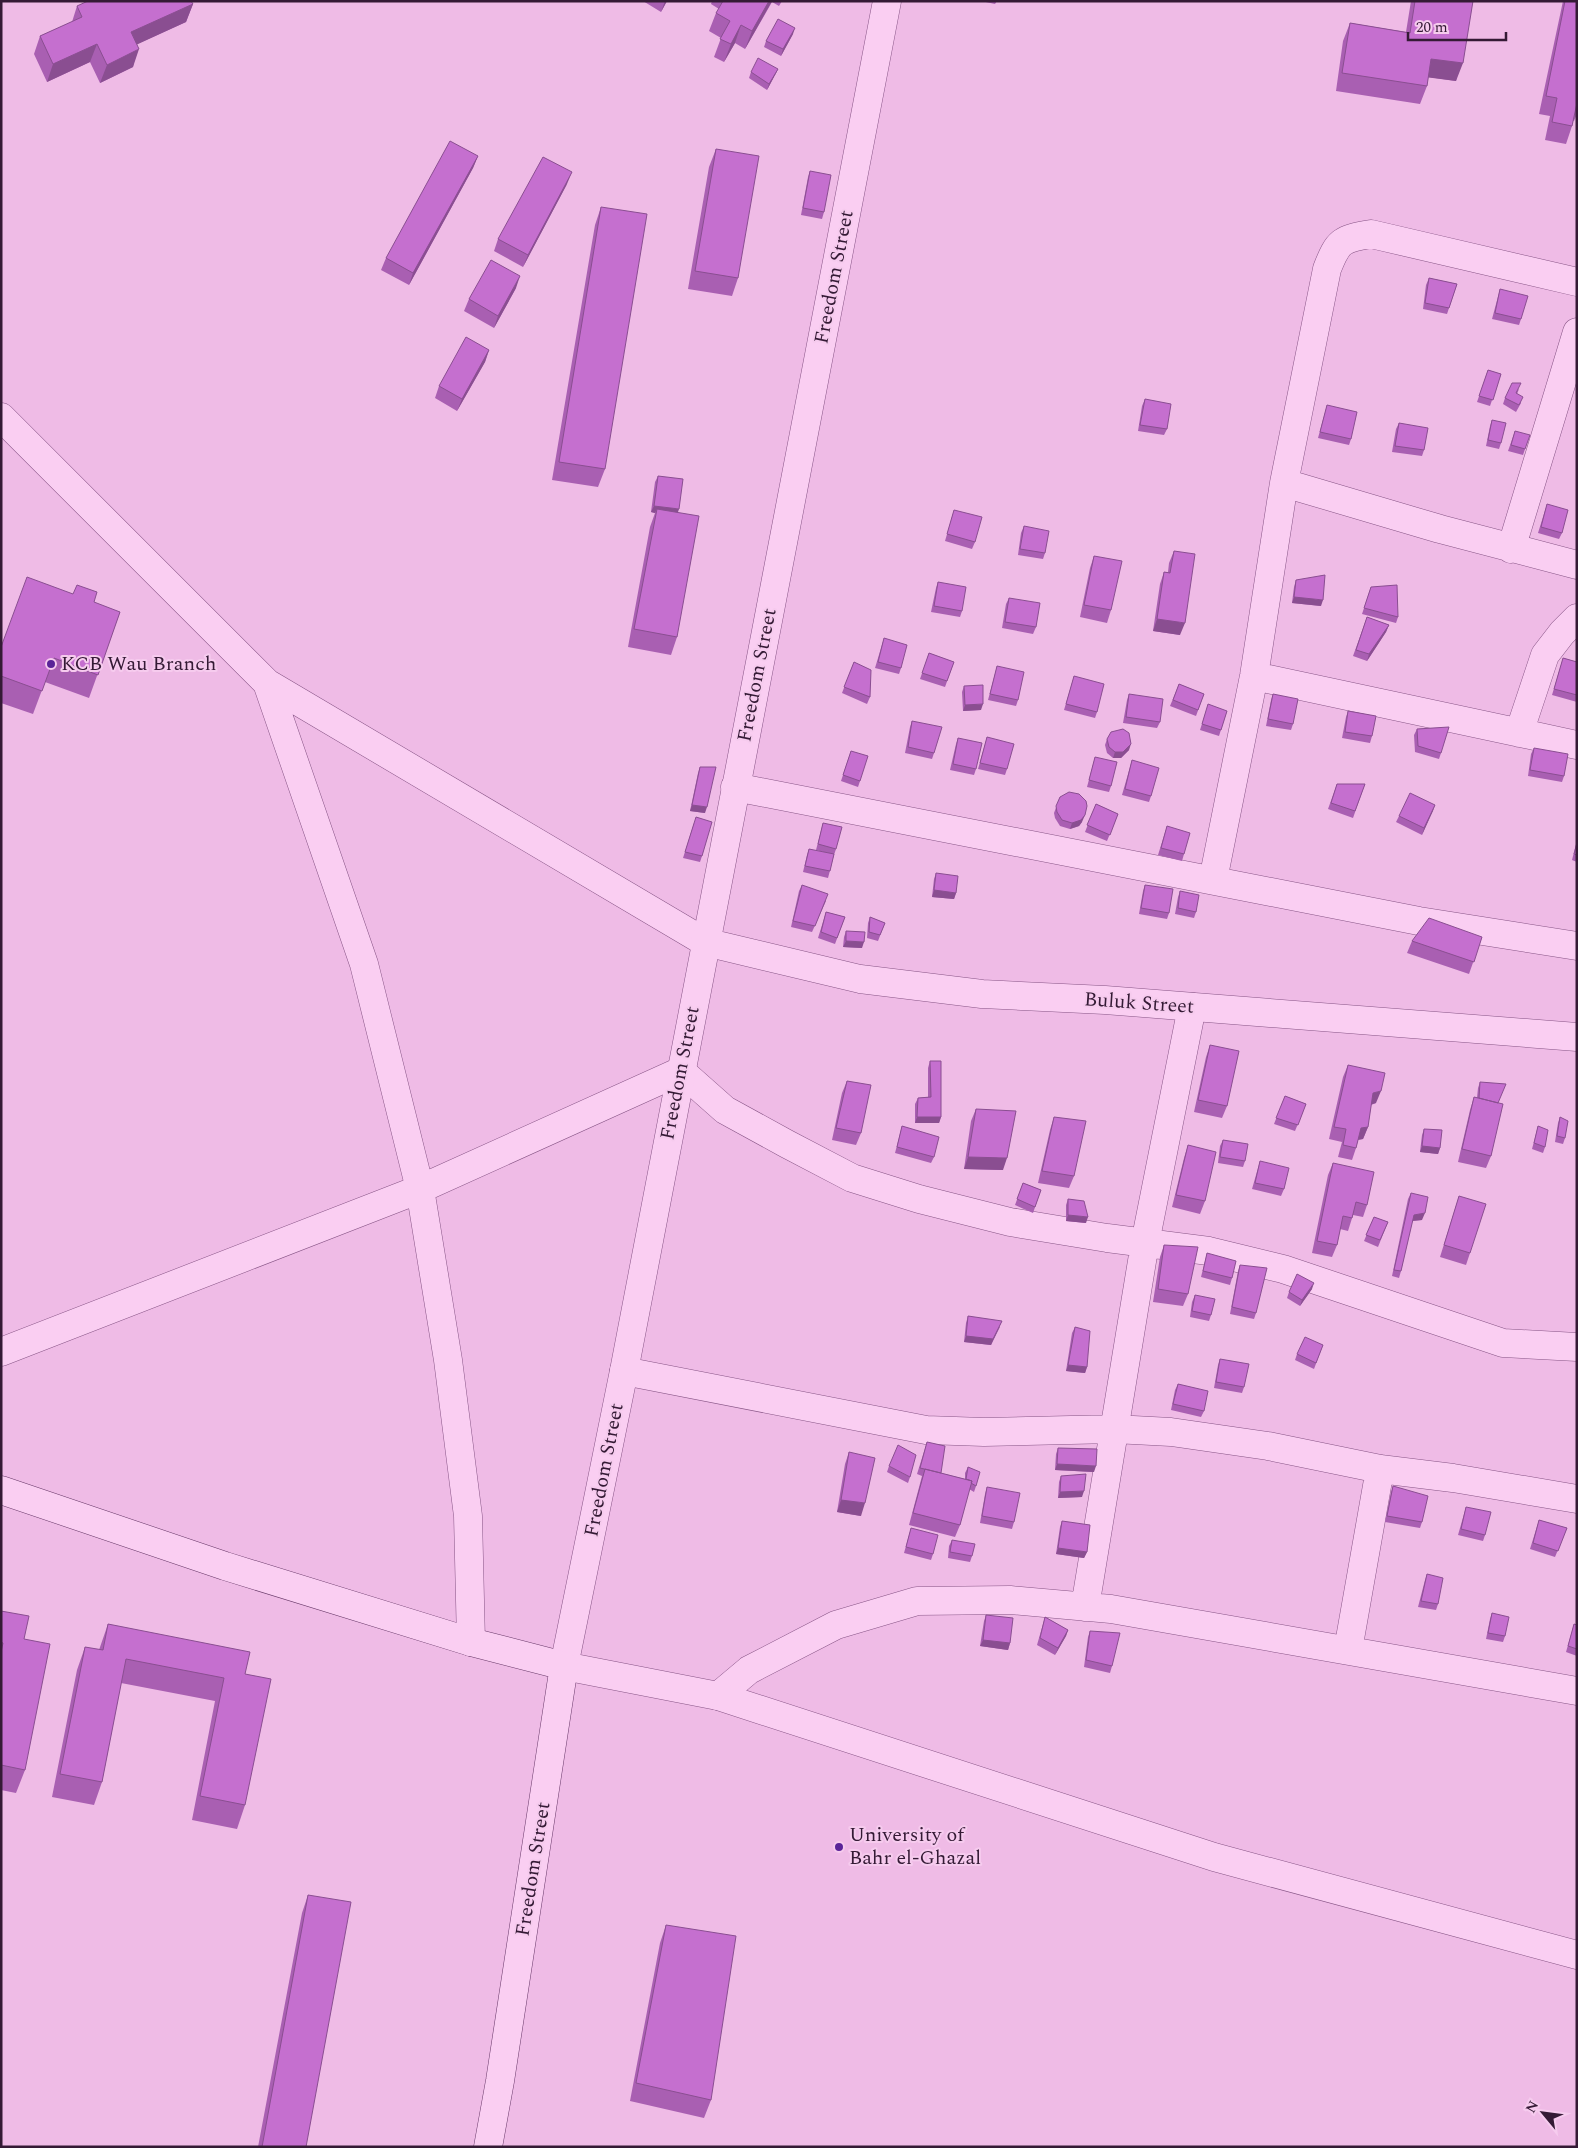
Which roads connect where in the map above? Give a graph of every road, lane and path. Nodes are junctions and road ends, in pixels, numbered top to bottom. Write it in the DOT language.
graph roads {
  1 [pos="887,1"];
  2 [pos="1577,282"];
  3 [pos="1577,332"];
  4 [pos="1,417"];
  5 [pos="1284,483"];
  6 [pos="1511,549"];
  7 [pos="1577,565"];
  8 [pos="1577,618"];
  9 [pos="1254,676"];
  10 [pos="267,682"];
  11 [pos="1519,733"];
  12 [pos="1577,745"];
  13 [pos="735,787"];
  14 [pos="1213,880"];
  15 [pos="705,942"];
  16 [pos="1577,946"];
  17 [pos="1192,1007"];
  18 [pos="1577,1037"];
  19 [pos="681,1072"];
  20 [pos="420,1189"];
  21 [pos="1145,1243"];
  22 [pos="1577,1347"];
  23 [pos="1,1352"];
  24 [pos="624,1371"];
  25 [pos="1114,1429"];
  26 [pos="1380,1470"];
  27 [pos="1,1490"];
  28 [pos="1577,1499"];
  29 [pos="1085,1607"];
  30 [pos="471,1642"];
  31 [pos="1348,1650"];
  32 [pos="564,1666"];
  33 [pos="1577,1691"];
  34 [pos="718,1696"];
  35 [pos="1577,1955"];
  36 [pos="488,2147"];
  1 -- 13 [label="street, Freedom Street"];
  2 -- 5 [label="street"];
  3 -- 6 [label="street"];
  4 -- 10 [label="street"];
  5 -- 6 [label="street"];
  5 -- 9 [label="street"];
  6 -- 7 [label="street"];
  8 -- 11 [label="street"];
  9 -- 11 [label="street"];
  9 -- 14 [label="street"];
  10 -- 15 [label="street, Buluk Street"];
  10 -- 20 [label="street"];
  11 -- 12 [label="street"];
  13 -- 14 [label="street"];
  13 -- 15 [label="street, Freedom Street"];
  14 -- 16 [label="street"];
  15 -- 17 [label="street, Buluk Street"];
  15 -- 19 [label="street, Freedom Street"];
  17 -- 18 [label="street, Buluk Street"];
  17 -- 21 [label="street"];
  19 -- 20 [label="street"];
  19 -- 21 [label="street"];
  19 -- 24 [label="street, Freedom Street"];
  20 -- 23 [label="street"];
  20 -- 30 [label="street"];
  21 -- 22 [label="street"];
  21 -- 25 [label="street"];
  24 -- 25 [label="street"];
  24 -- 32 [label="street, Freedom Street"];
  25 -- 26 [label="street"];
  25 -- 29 [label="street"];
  26 -- 28 [label="street"];
  26 -- 31 [label="street"];
  27 -- 30 [label="street"];
  29 -- 31 [label="street"];
  29 -- 34 [label="street"];
  30 -- 32 [label="street"];
  31 -- 33 [label="street"];
  32 -- 34 [label="street"];
  32 -- 36 [label="street, Freedom Street"];
  34 -- 35 [label="street"];
}
